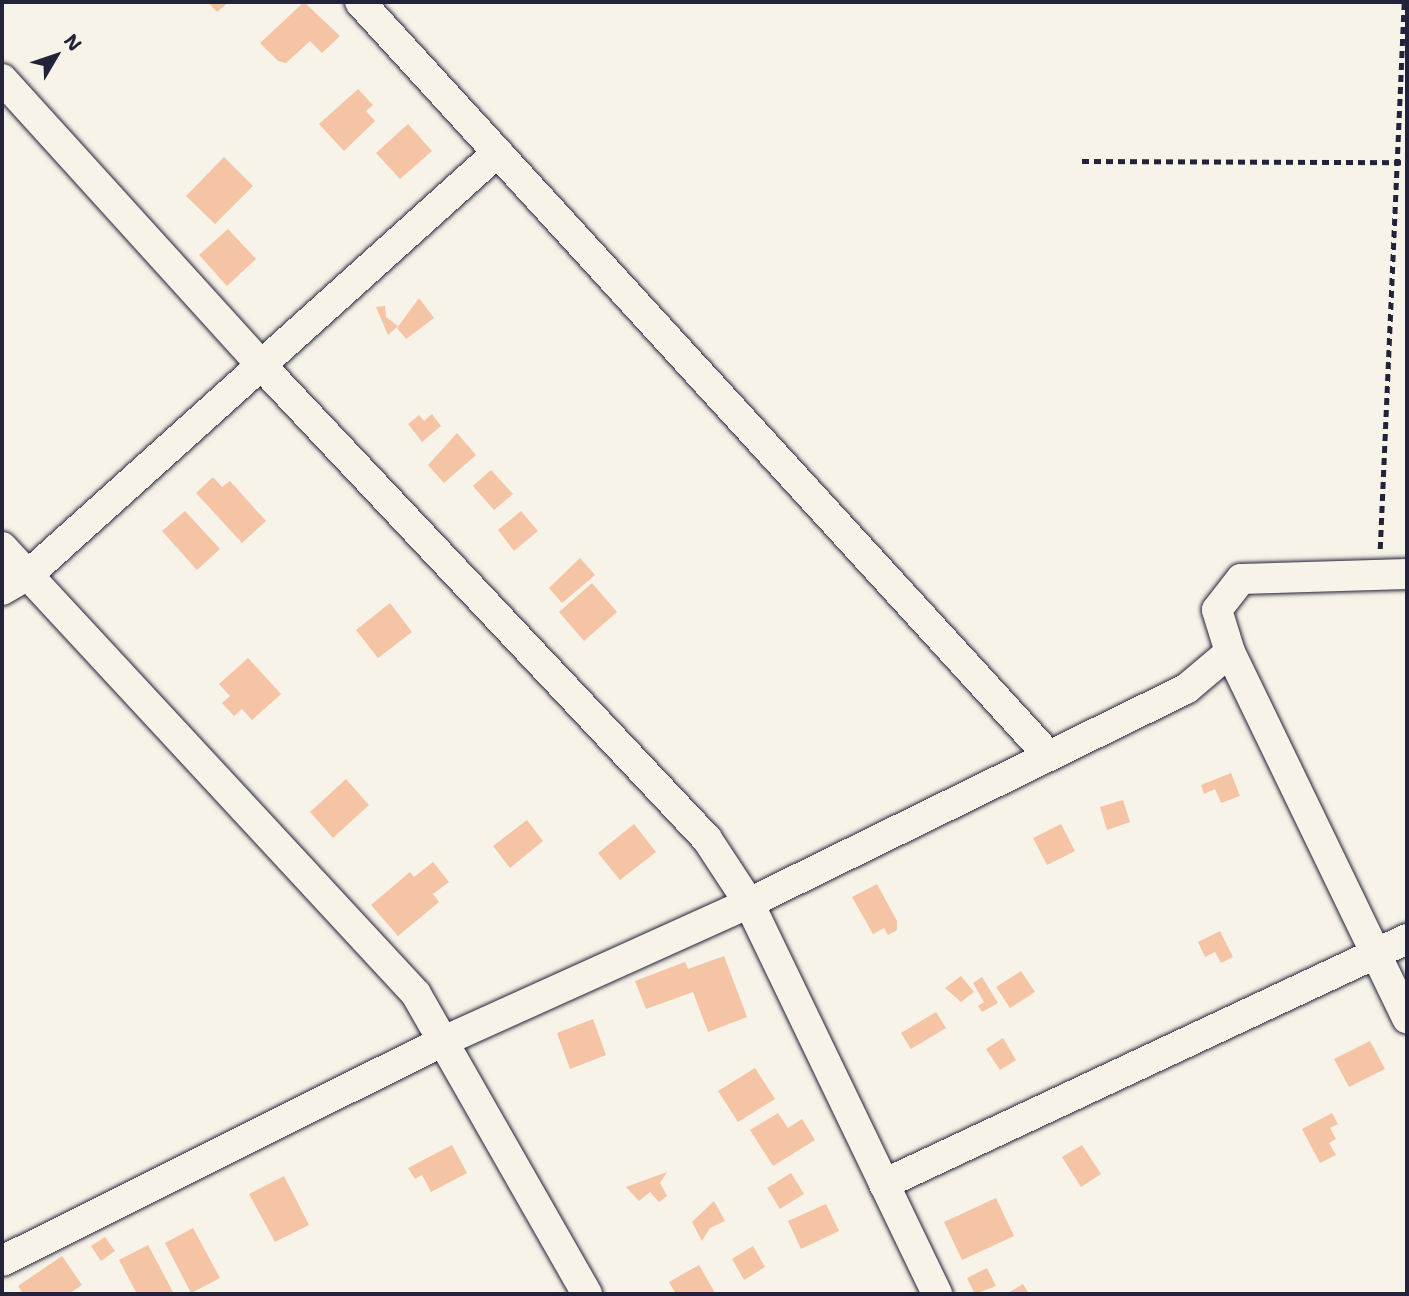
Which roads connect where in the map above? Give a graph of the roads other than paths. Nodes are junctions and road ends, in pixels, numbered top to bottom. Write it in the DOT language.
graph roads {
  1 [pos="360,2"];
  2 [pos="2,79"];
  3 [pos="498,152"];
  4 [pos="260,364"];
  5 [pos="2,547"];
  6 [pos="1393,574"];
  7 [pos="29,575"];
  8 [pos="2,590"];
  9 [pos="1230,652"];
  10 [pos="1049,756"];
  11 [pos="749,903"];
  12 [pos="1407,939"];
  13 [pos="1373,955"];
  14 [pos="1407,1018"];
  15 [pos="446,1040"];
  16 [pos="884,1184"];
  17 [pos="2,1261"];
  18 [pos="587,1294"];
  19 [pos="937,1294"];
  1 -- 3 [label="street"];
  2 -- 4 [label="street"];
  3 -- 4 [label="street"];
  3 -- 10 [label="street"];
  4 -- 7 [label="street"];
  4 -- 11 [label="street"];
  5 -- 7 [label="street"];
  6 -- 9 [label="street"];
  7 -- 8 [label="street"];
  7 -- 15 [label="street"];
  9 -- 10 [label="street"];
  9 -- 13 [label="street"];
  10 -- 11 [label="street"];
  11 -- 15 [label="street"];
  11 -- 16 [label="street"];
  12 -- 13 [label="street"];
  13 -- 14 [label="street"];
  13 -- 16 [label="street"];
  15 -- 17 [label="street"];
  15 -- 18 [label="street"];
  16 -- 19 [label="street"];
}
